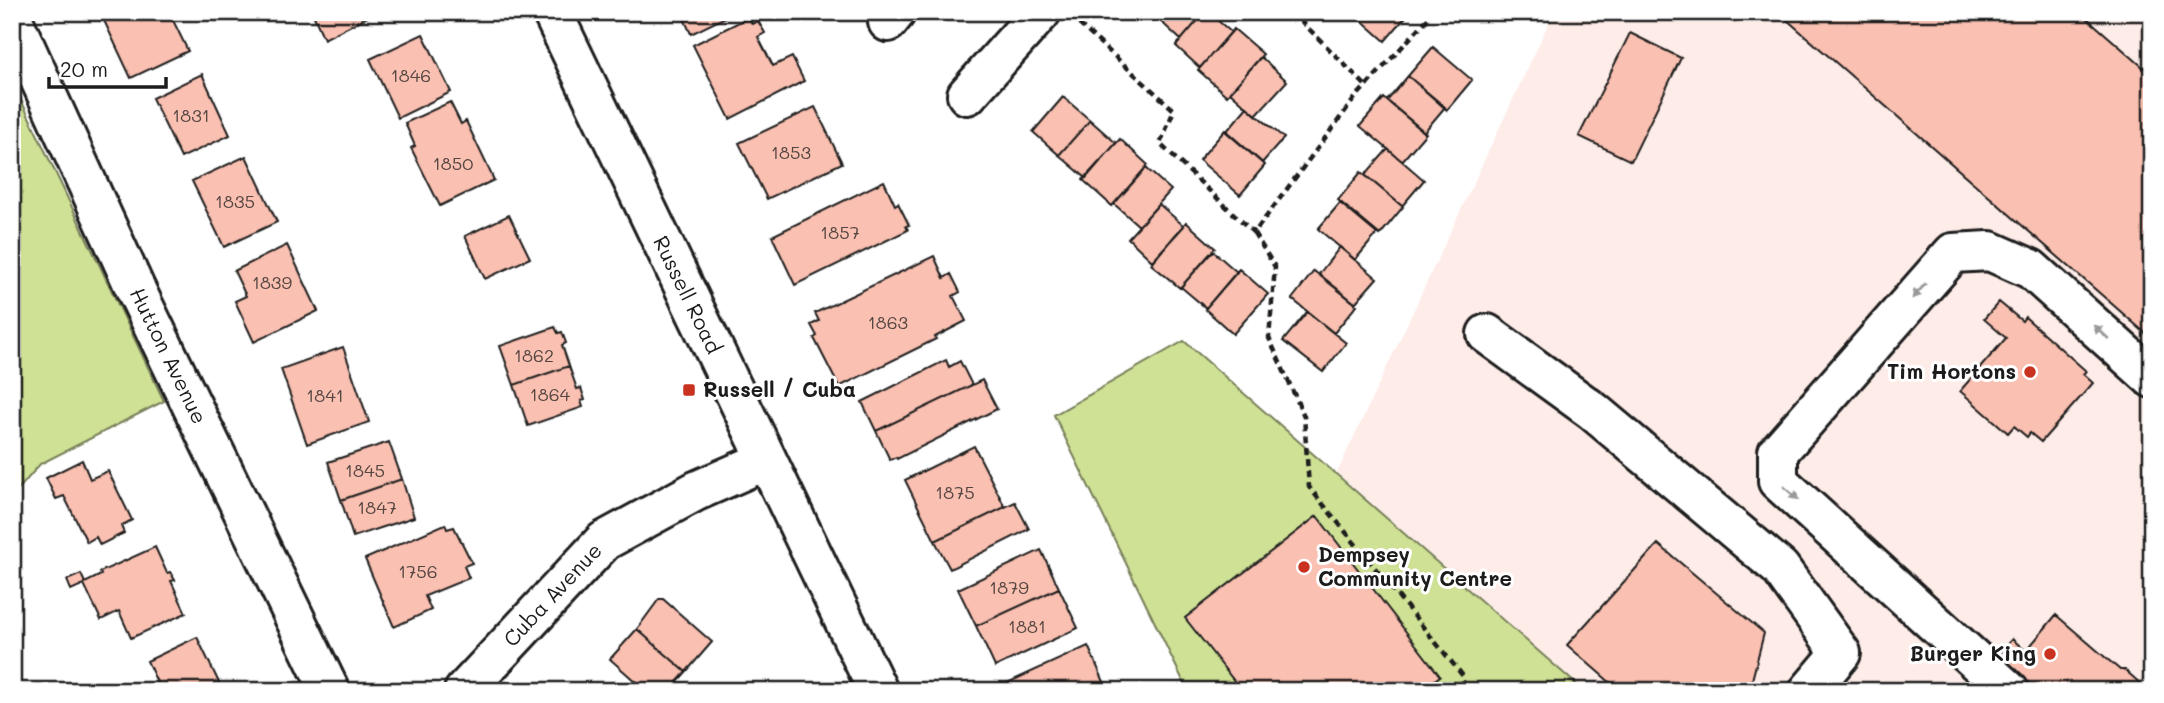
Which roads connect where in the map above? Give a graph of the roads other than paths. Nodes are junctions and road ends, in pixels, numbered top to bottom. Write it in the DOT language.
graph roads {
  1 [pos="552,12"];
  2 [pos="1059,17"];
  3 [pos="12,18"];
  4 [pos="967,95"];
  5 [pos="1487,334"];
  6 [pos="2152,378"];
  7 [pos="767,460"];
  8 [pos="330,691"];
  9 [pos="464,691"];
  10 [pos="878,691"];
  11 [pos="1809,691"];
  12 [pos="2009,691"];
  1 -- 7 [label="street, Russell Road"];
  2 -- 4 [label="street"];
  3 -- 8 [label="street, Hutton Avenue"];
  5 -- 11 [label="street"];
  6 -- 12 [label="street, one-way"];
  7 -- 9 [label="street, Cuba Avenue"];
  7 -- 10 [label="street, Russell Road"];
}
